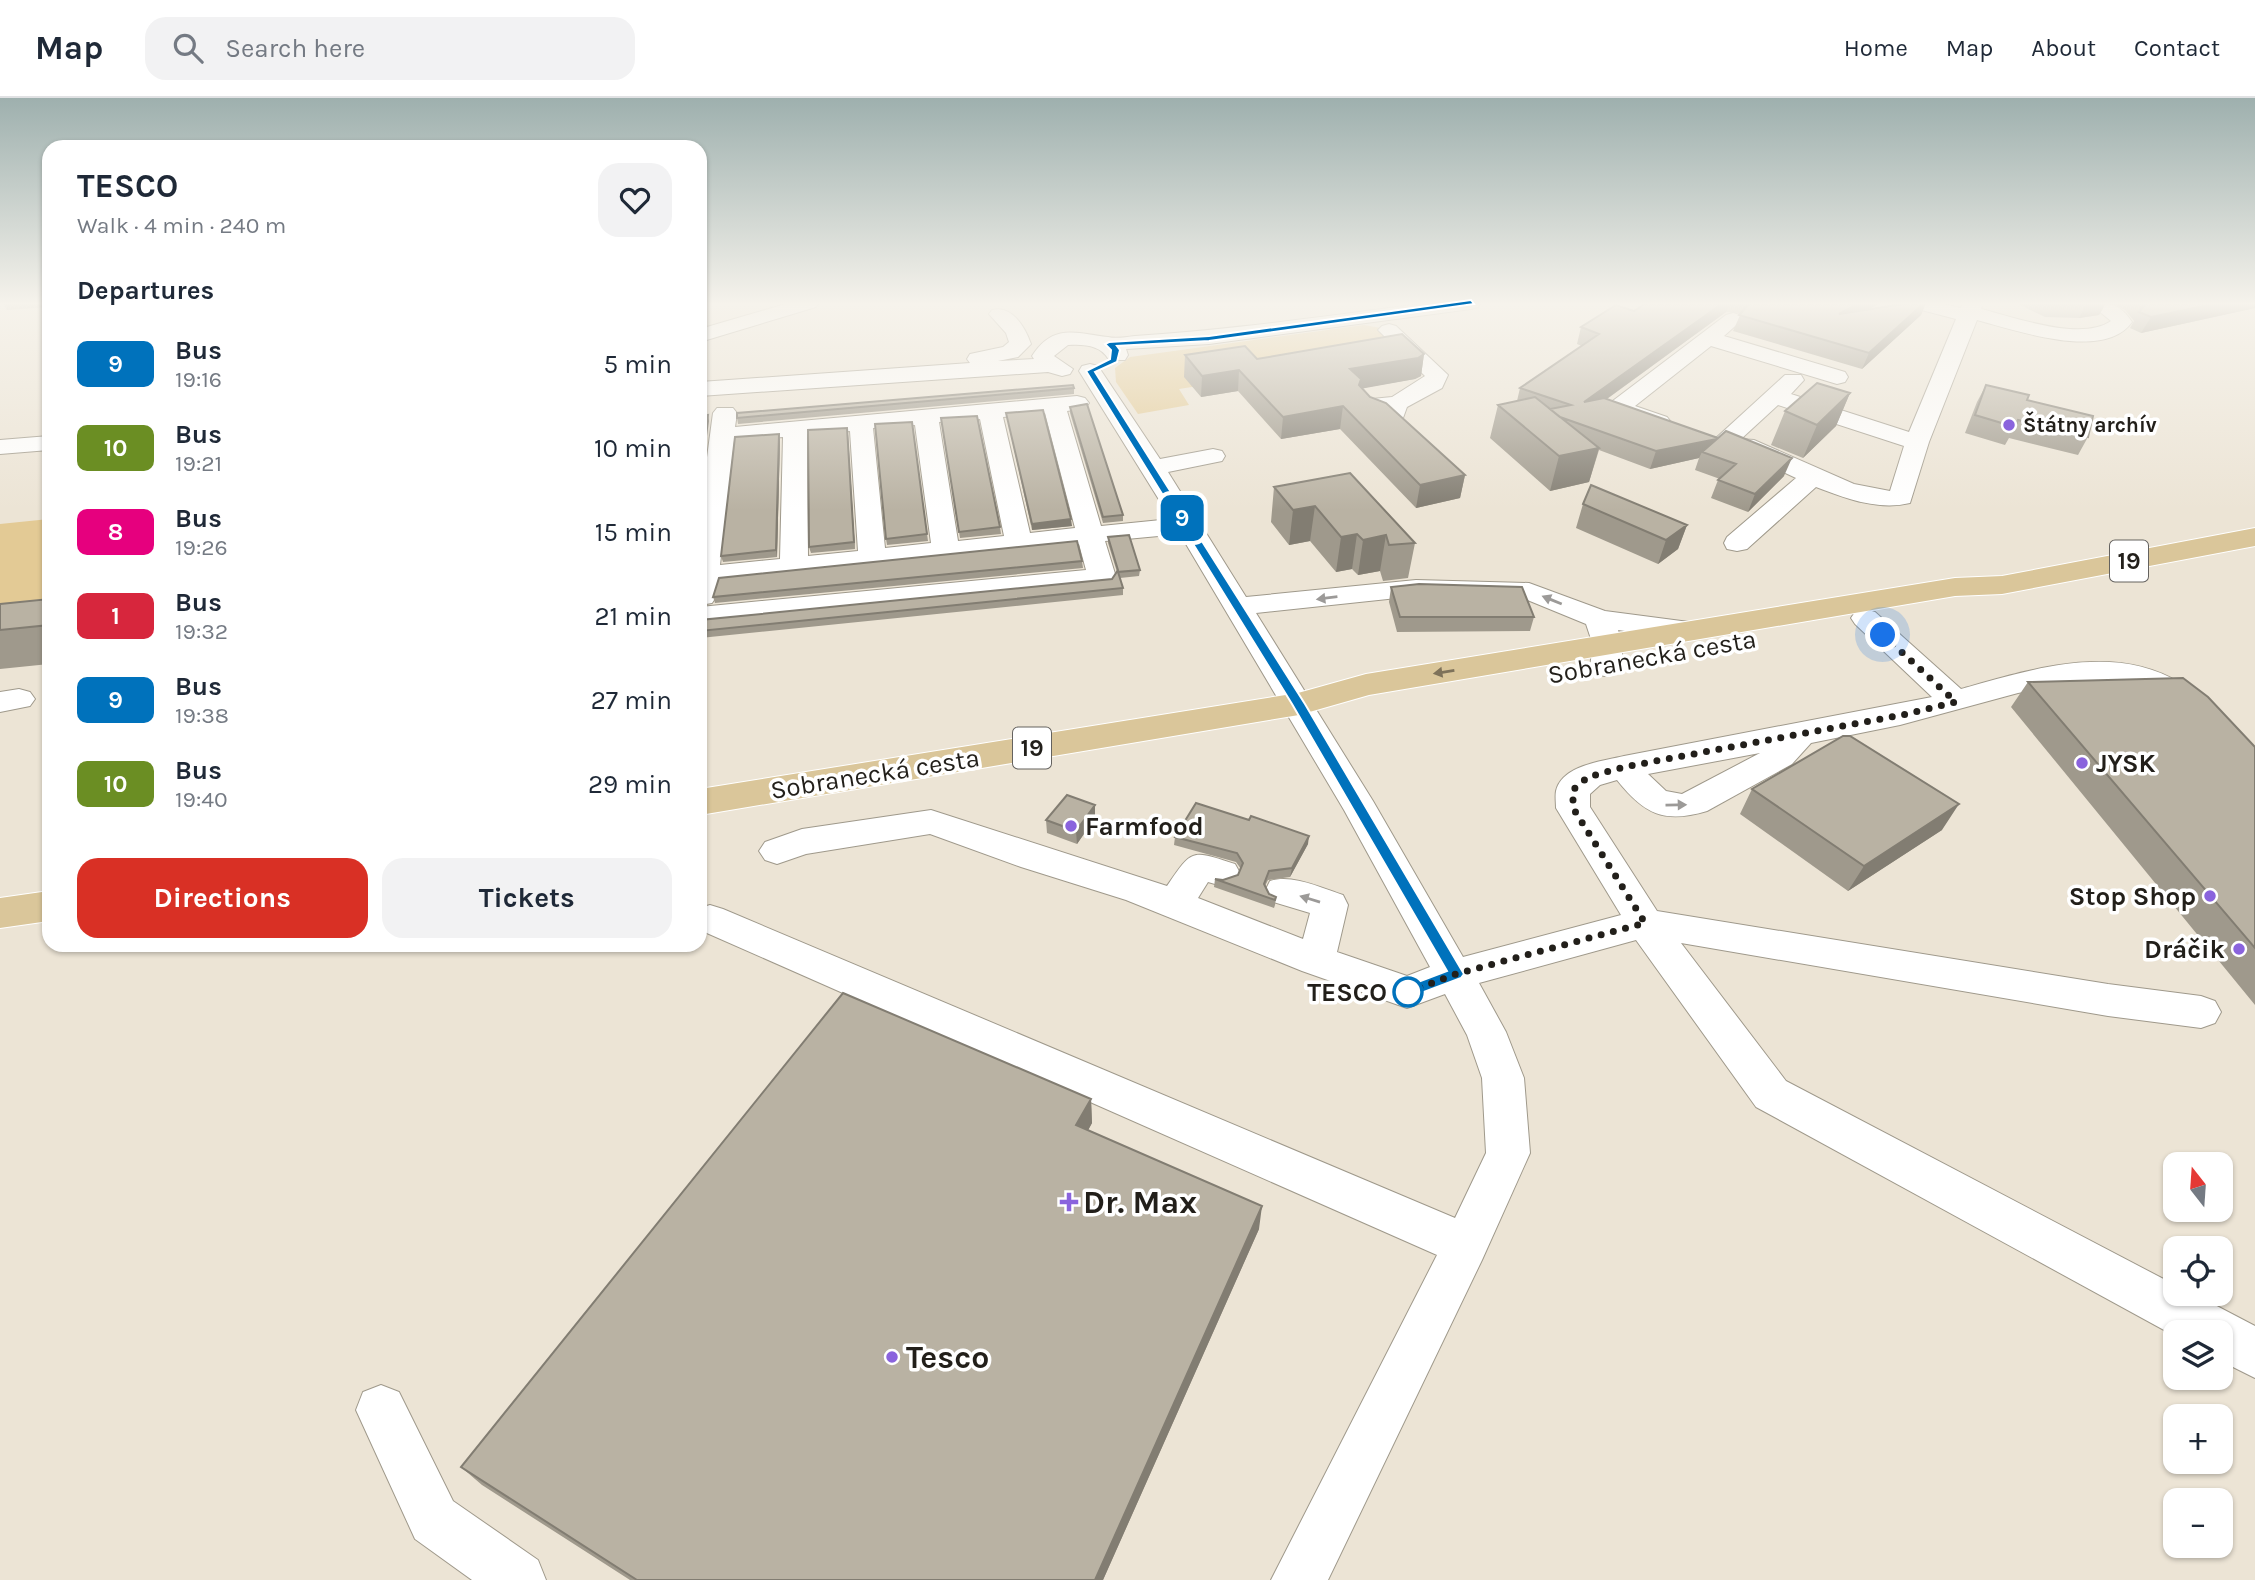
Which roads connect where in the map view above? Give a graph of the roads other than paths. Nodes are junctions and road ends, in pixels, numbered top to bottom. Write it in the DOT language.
graph roads {
  1 [pos="908,372"];
  2 [pos="911,372"];
  3 [pos="1091,372"];
  4 [pos="1435,372"];
  5 [pos="1666,372"];
  6 [pos="1802,372"];
  7 [pos="1820,372"];
  8 [pos="1946,372"];
  9 [pos="905,373"];
  10 [pos="1837,377"];
  11 [pos="725,387"];
  12 [pos="707,388"];
  13 [pos="1776,397"];
  14 [pos="1108,400"];
  15 [pos="1396,404"];
  16 [pos="1054,405"];
  17 [pos="990,411"];
  18 [pos="926,416"];
  19 [pos="861,423"];
  20 [pos="795,428"];
  21 [pos="1677,428"];
  22 [pos="722,435"];
  23 [pos="1700,436"];
  24 [pos="1728,438"];
  25 [pos="1917,442"];
  26 [pos="42,444"];
  27 [pos="0,447"];
  28 [pos="1213,456"];
  29 [pos="1153,467"];
  30 [pos="1814,475"];
  31 [pos="1186,525"];
  32 [pos="1091,536"];
  33 [pos="2255,537"];
  34 [pos="1019,543"];
  35 [pos="1737,543"];
  36 [pos="946,551"];
  37 [pos="872,558"];
  38 [pos="707,559"];
  39 [pos="794,566"];
  40 [pos="707,575"];
  41 [pos="2002,585"];
  42 [pos="1238,607"];
  43 [pos="707,615"];
  44 [pos="1865,618"];
  45 [pos="1604,644"];
  46 [pos="1956,702"];
  47 [pos="1298,704"];
  48 [pos="1804,733"];
  49 [pos="1624,767"];
  50 [pos="2255,772"];
  51 [pos="707,801"];
  52 [pos="777,851"];
  53 [pos="1222,873"];
  54 [pos="1283,891"];
  55 [pos="1174,906"];
  56 [pos="42,907"];
  57 [pos="0,913"];
  58 [pos="710,919"];
  59 [pos="1645,923"];
  60 [pos="1316,960"];
  61 [pos="1456,974"];
  62 [pos="2201,1012"];
  63 [pos="1466,1245"];
  64 [pos="2194,1320"];
  65 [pos="2233,1341"];
  66 [pos="2255,1353"];
  67 [pos="381,1410"];
  68 [pos="518,1580"];
  69 [pos="1299,1580"];
  1 -- 9 [label="street"];
  2 -- 9 [label="street"];
  3 -- 14 [label="street"];
  4 -- 15 [label="street"];
  5 -- 21 [label="street"];
  6 -- 13 [label="street"];
  7 -- 10 [label="street"];
  8 -- 25 [label="street"];
  9 -- 11 [label="street"];
  11 -- 12 [label="street"];
  11 -- 22 [label="street"];
  13 -- 24 [label="street"];
  13 -- 25 [label="street"];
  14 -- 16 [label="street"];
  14 -- 29 [label="street"];
  16 -- 17 [label="street"];
  16 -- 32 [label="street"];
  17 -- 18 [label="street"];
  17 -- 34 [label="street"];
  18 -- 19 [label="street"];
  18 -- 36 [label="street"];
  19 -- 20 [label="street"];
  19 -- 37 [label="street"];
  20 -- 22 [label="street"];
  20 -- 39 [label="street"];
  22 -- 38 [label="street"];
  23 -- 24 [label="street"];
  24 -- 30 [label="street"];
  25 -- 30 [label="street"];
  26 -- 27 [label="street"];
  28 -- 29 [label="street"];
  29 -- 31 [label="street"];
  30 -- 35 [label="street"];
  31 -- 32 [label="street"];
  31 -- 42 [label="street"];
  32 -- 34 [label="street"];
  32 -- 43 [label="street"];
  33 -- 41 [label="main road, Sobranecká cesta / 19"];
  34 -- 36 [label="street"];
  36 -- 37 [label="street"];
  37 -- 39 [label="street"];
  39 -- 40 [label="street"];
  41 -- 44 [label="main road, Sobranecká cesta / 19"];
  41 -- 45 [label="main road, Sobranecká cesta / 19"];
  45 -- 42 [label="street, one-way"];
  42 -- 47 [label="street"];
  44 -- 45 [label="main road, Sobranecká cesta / 19"];
  44 -- 46 [label="street"];
  45 -- 47 [label="main road, Sobranecká cesta / 19"];
  46 -- 48 [label="street"];
  46 -- 50 [label="street"];
  47 -- 51 [label="main road, Sobranecká cesta / 19"];
  47 -- 61 [label="street"];
  48 -- 49 [label="street"];
  49 -- 48 [label="street, one-way"];
  49 -- 59 [label="street"];
  52 -- 55 [label="street"];
  53 -- 55 [label="street"];
  60 -- 54 [label="street, one-way"];
  55 -- 60 [label="street"];
  56 -- 57 [label="main road"];
  58 -- 63 [label="street"];
  59 -- 61 [label="street"];
  59 -- 62 [label="street"];
  59 -- 64 [label="street"];
  60 -- 61 [label="street"];
  61 -- 63 [label="street"];
  63 -- 69 [label="street"];
  65 -- 66 [label="street"];
  67 -- 68 [label="street"];
}
